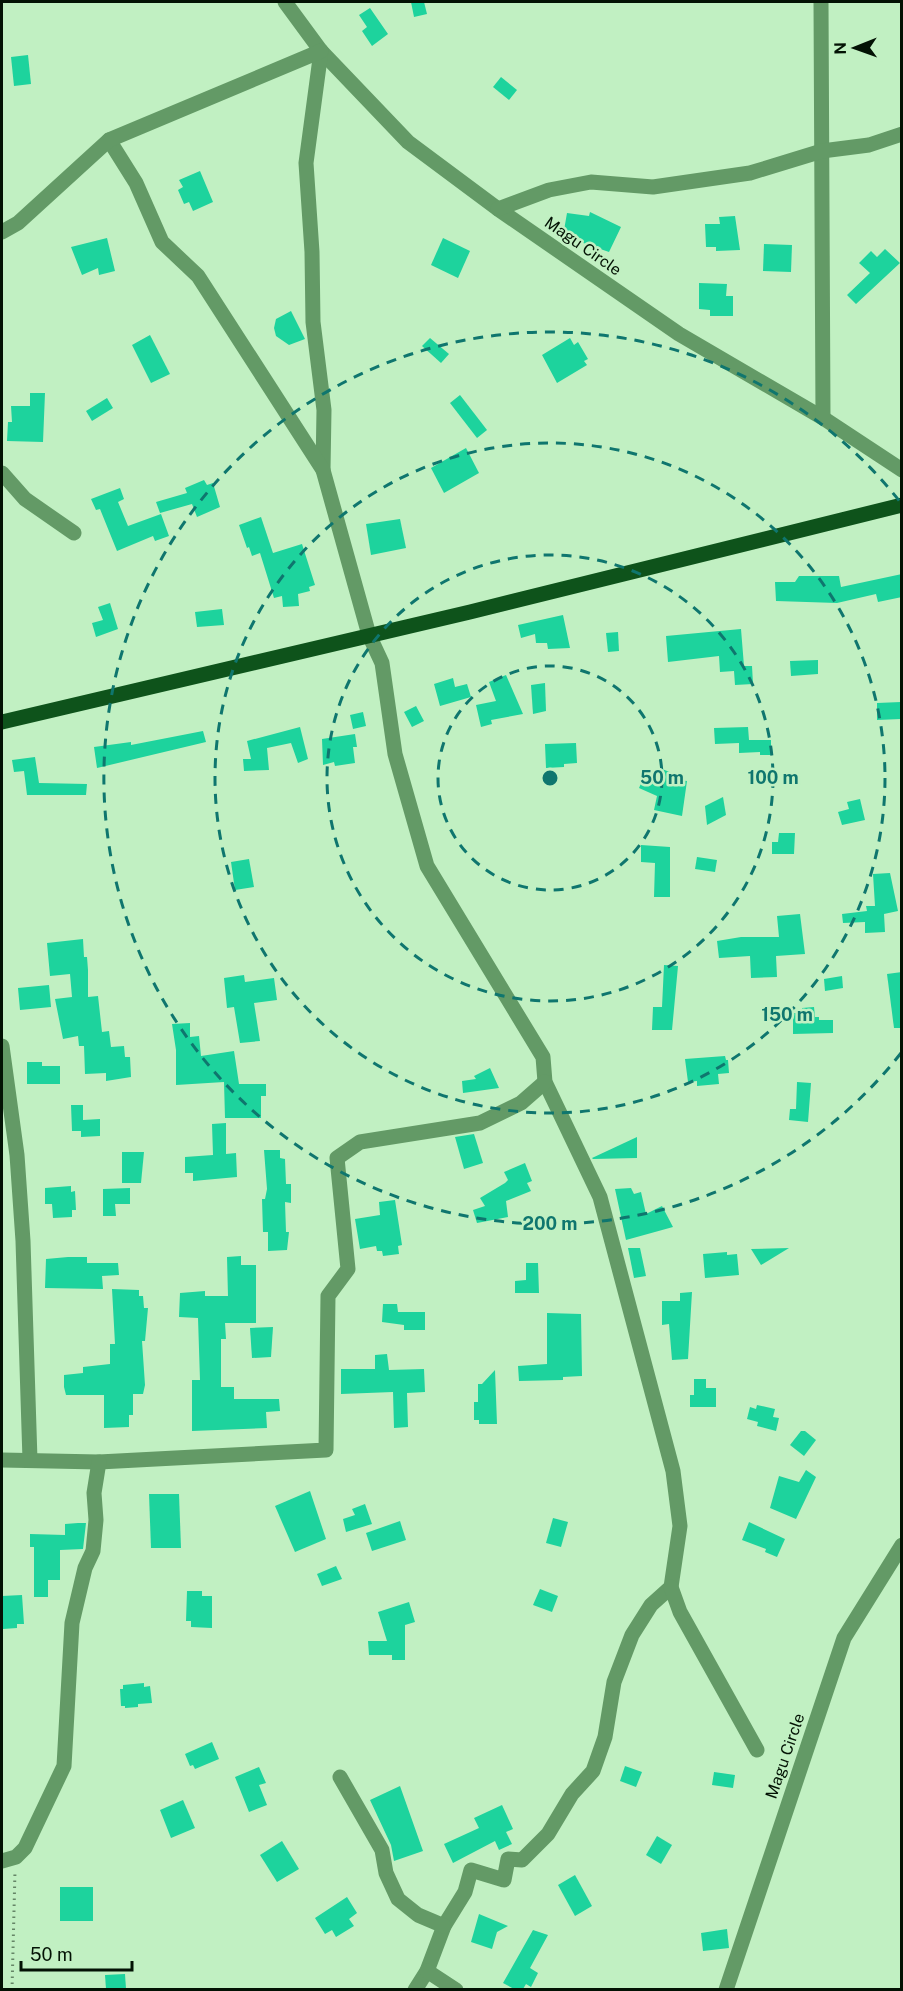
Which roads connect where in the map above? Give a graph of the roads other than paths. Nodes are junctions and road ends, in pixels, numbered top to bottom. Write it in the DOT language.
graph roads {
  1 [pos="285,2"];
  2 [pos="821,2"];
  3 [pos="321,51"];
  4 [pos="902,134"];
  5 [pos="109,140"];
  6 [pos="822,151"];
  7 [pos="498,209"];
  8 [pos="2,232"];
  9 [pos="823,418"];
  10 [pos="323,470"];
  11 [pos="902,470"];
  12 [pos="2,473"];
  13 [pos="902,505"];
  14 [pos="74,533"];
  15 [pos="369,635"];
  16 [pos="2,722"];
  17 [pos="2,1046"];
  18 [pos="545,1082"];
  19 [pos="7,1131"];
  20 [pos="2,1460"];
  21 [pos="30,1460"];
  22 [pos="99,1462"];
  23 [pos="902,1545"];
  24 [pos="671,1587"];
  25 [pos="757,1750"];
  26 [pos="340,1777"];
  27 [pos="9,1859"];
  28 [pos="444,1926"];
  29 [pos="427,1971"];
  30 [pos="415,1989"];
  31 [pos="456,1989"];
  32 [pos="726,1989"];
  1 -- 3 [label="street, Magu Circle"];
  2 -- 6 [label="street"];
  3 -- 5 [label="street"];
  3 -- 7 [label="street, Magu Circle"];
  3 -- 10 [label="street"];
  4 -- 6 [label="street"];
  5 -- 8 [label="street"];
  5 -- 10 [label="street"];
  6 -- 7 [label="street"];
  6 -- 9 [label="street"];
  7 -- 9 [label="street, Magu Circle"];
  9 -- 11 [label="street, Magu Circle"];
  10 -- 15 [label="street"];
  12 -- 14 [label="street"];
  13 -- 15 [label="main road"];
  15 -- 16 [label="main road"];
  15 -- 18 [label="street"];
  17 -- 19 [label="street"];
  18 -- 22 [label="street"];
  18 -- 24 [label="street"];
  19 -- 21 [label="street"];
  20 -- 21 [label="street"];
  21 -- 22 [label="street"];
  22 -- 27 [label="street"];
  23 -- 32 [label="street, Magu Circle"];
  24 -- 25 [label="street"];
  24 -- 28 [label="street"];
  26 -- 28 [label="street"];
  28 -- 29 [label="street"];
  29 -- 30 [label="street"];
  29 -- 31 [label="street"];
}
